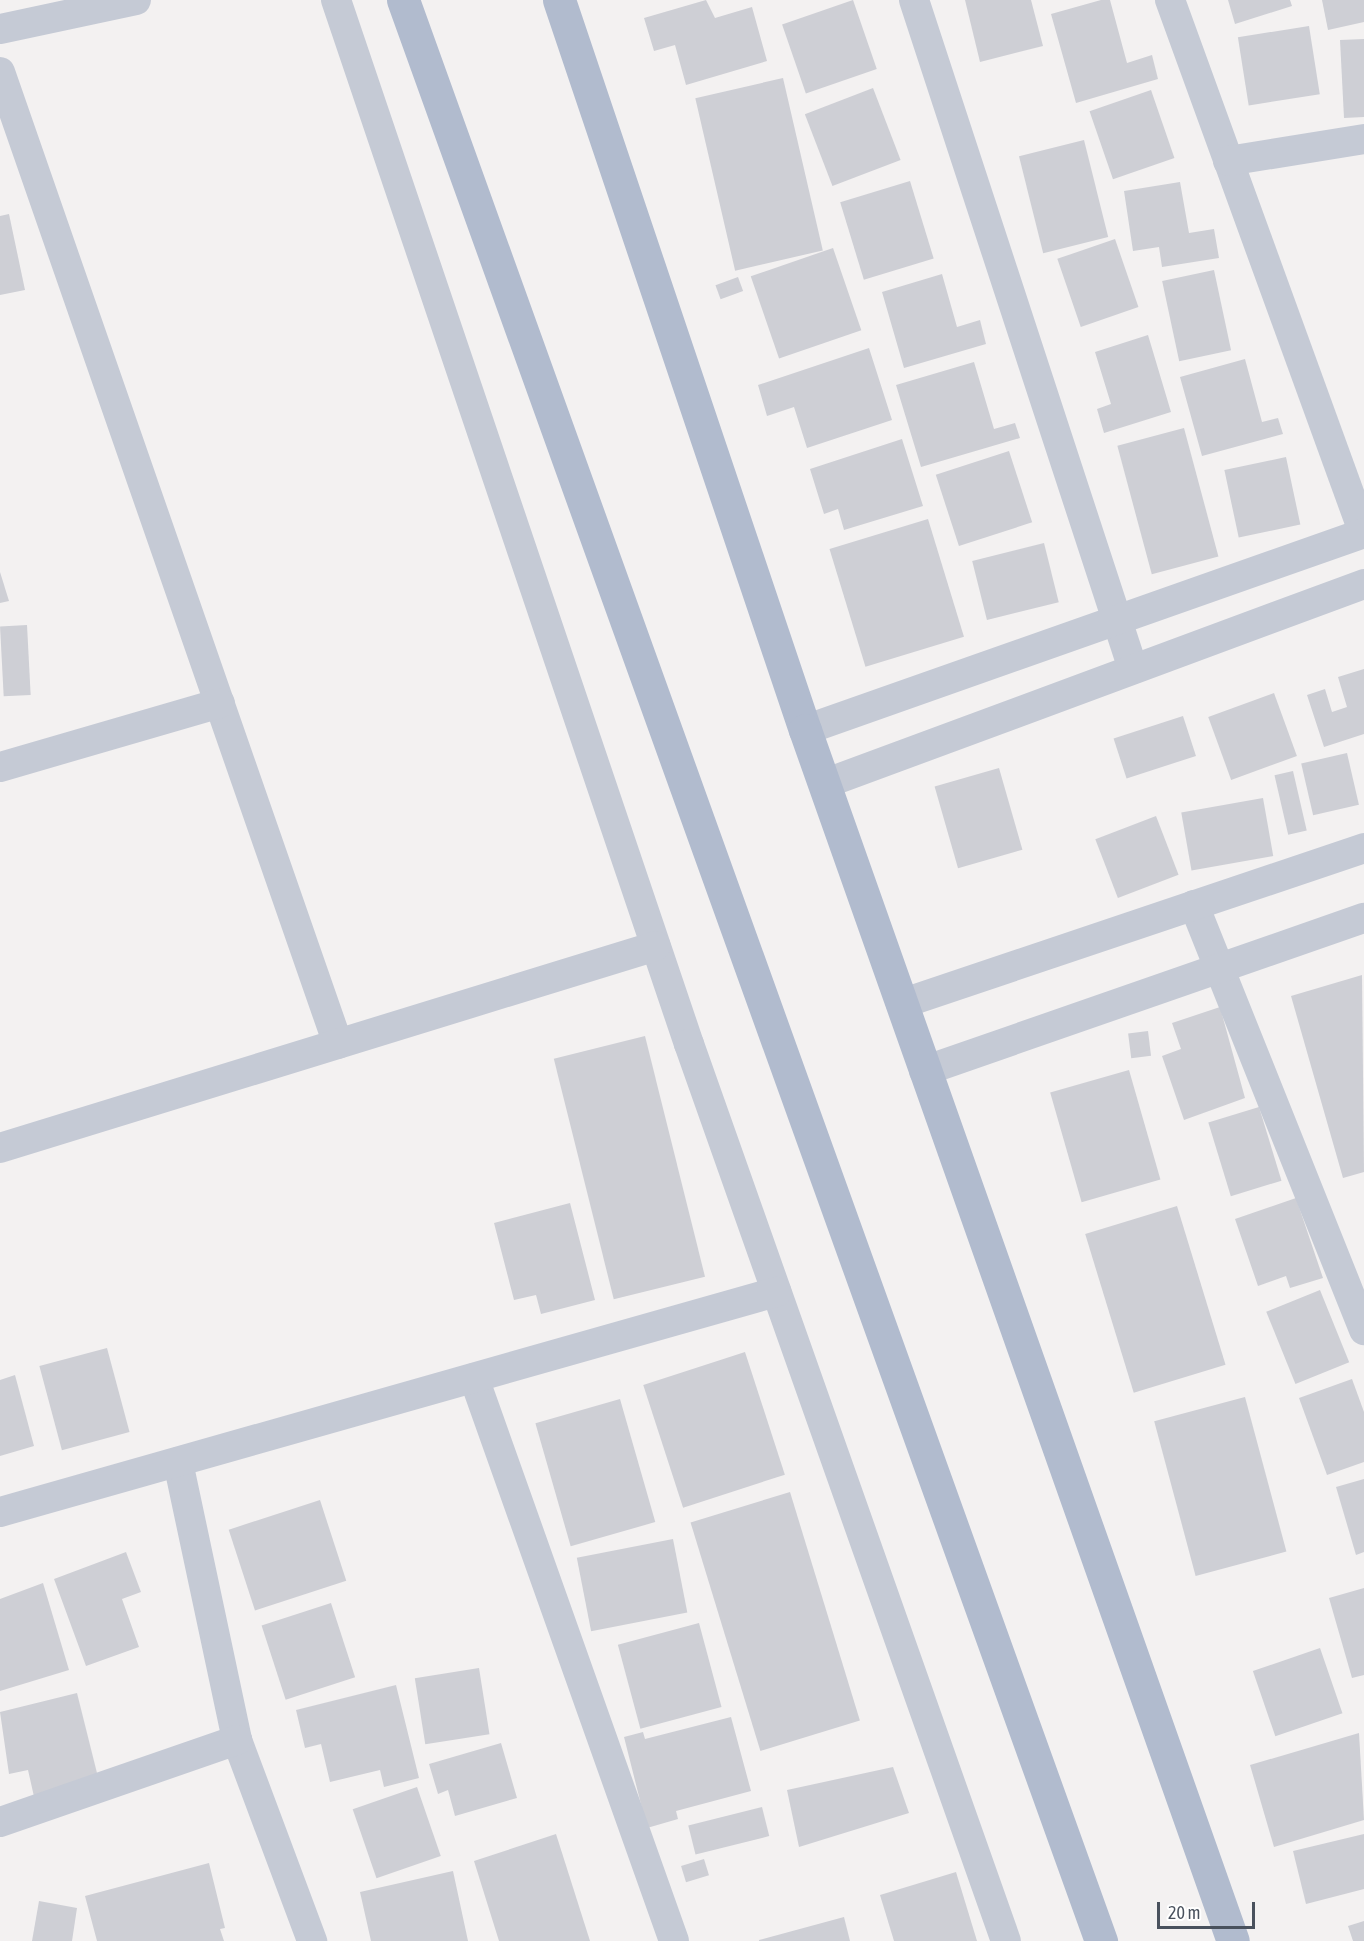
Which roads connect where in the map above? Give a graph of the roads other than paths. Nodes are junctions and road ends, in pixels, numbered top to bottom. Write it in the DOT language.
graph roads {
  1 [pos="136,0"];
  2 [pos="336,0"];
  3 [pos="403,0"];
  4 [pos="559,0"];
  5 [pos="914,0"];
  6 [pos="1170,0"];
  7 [pos="0,28"];
  8 [pos="0,72"];
  9 [pos="1364,139"];
  10 [pos="1228,161"];
  11 [pos="1364,533"];
  12 [pos="1364,584"];
  13 [pos="1117,620"];
  14 [pos="1133,669"];
  15 [pos="220,703"];
  16 [pos="805,730"];
  17 [pos="0,767"];
  18 [pos="824,784"];
  19 [pos="1364,848"];
  20 [pos="1194,905"];
  21 [pos="1364,918"];
  22 [pos="656,946"];
  23 [pos="1218,969"];
  24 [pos="901,1004"];
  25 [pos="338,1044"];
  26 [pos="924,1071"];
  27 [pos="0,1148"];
  28 [pos="776,1292"];
  29 [pos="1364,1330"];
  30 [pos="474,1378"];
  31 [pos="178,1462"];
  32 [pos="0,1512"];
  33 [pos="237,1740"];
  34 [pos="0,1822"];
  35 [pos="312,1941"];
  36 [pos="674,1941"];
  37 [pos="1006,1941"];
  38 [pos="1101,1941"];
  39 [pos="1233,1941"];
  1 -- 7 [label="street"];
  2 -- 22 [label="street"];
  3 -- 38 [label="main road"];
  4 -- 16 [label="main road"];
  5 -- 13 [label="street"];
  6 -- 10 [label="street"];
  8 -- 15 [label="street"];
  9 -- 10 [label="street"];
  10 -- 11 [label="street"];
  11 -- 13 [label="street"];
  12 -- 14 [label="street"];
  13 -- 14 [label="street"];
  13 -- 16 [label="street"];
  14 -- 18 [label="street"];
  15 -- 17 [label="street"];
  15 -- 25 [label="street"];
  16 -- 18 [label="main road"];
  18 -- 24 [label="main road"];
  19 -- 20 [label="street"];
  20 -- 23 [label="street"];
  20 -- 24 [label="street"];
  21 -- 23 [label="street"];
  22 -- 25 [label="street"];
  22 -- 28 [label="street"];
  23 -- 26 [label="street"];
  23 -- 29 [label="street"];
  24 -- 26 [label="main road"];
  25 -- 27 [label="street"];
  26 -- 39 [label="main road"];
  28 -- 30 [label="street"];
  28 -- 37 [label="street"];
  30 -- 31 [label="street"];
  30 -- 36 [label="street"];
  31 -- 32 [label="street"];
  31 -- 33 [label="street"];
  33 -- 34 [label="street"];
  33 -- 35 [label="street"];
}
